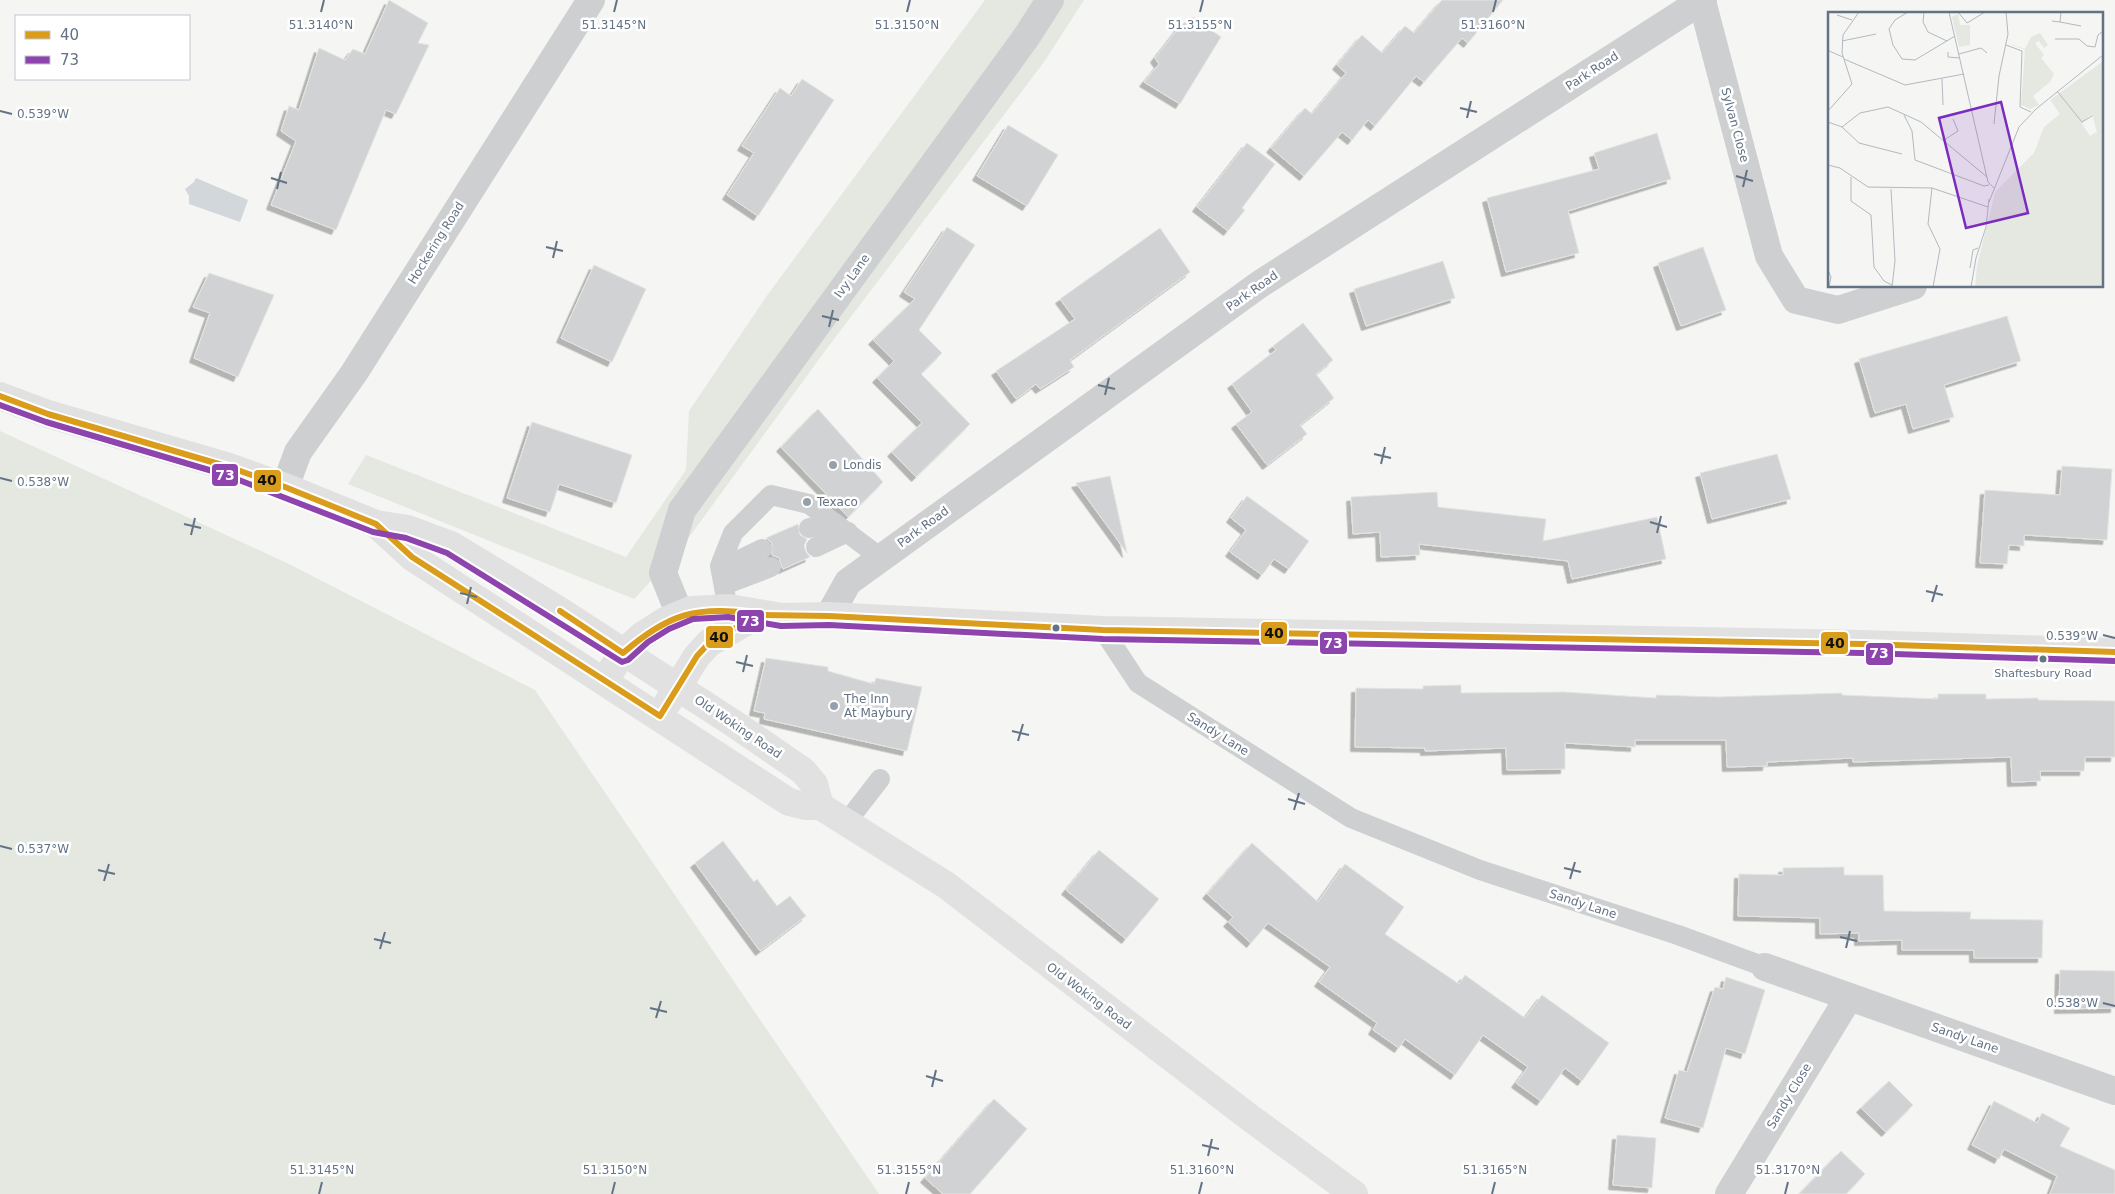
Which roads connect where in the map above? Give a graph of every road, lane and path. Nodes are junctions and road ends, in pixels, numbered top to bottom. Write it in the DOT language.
graph roads {
  1 [pos="591,0"];
  2 [pos="1050,0"];
  3 [pos="1702,0"];
  4 [pos="1907,288"];
  5 [pos="0,396"];
  6 [pos="285,487"];
  7 [pos="376,524"];
  8 [pos="842,528"];
  9 [pos="812,537"];
  10 [pos="762,548"];
  11 [pos="881,558"];
  12 [pos="771,567"];
  13 [pos="726,598"];
  14 [pos="680,615"];
  15 [pos="829,616"];
  16 [pos="1102,630"];
  17 [pos="2115,652"];
  18 [pos="623,653"];
  19 [pos="604,681"];
  20 [pos="677,687"];
  21 [pos="660,716"];
  22 [pos="880,779"];
  23 [pos="820,806"];
  24 [pos="846,823"];
  25 [pos="1765,967"];
  26 [pos="1848,997"];
  27 [pos="2115,1091"];
  28 [pos="1354,1194"];
  29 [pos="1729,1194"];
  1 -- 6 [label="street, Hockering Road"];
  2 -- 14 [label="street, Ivy Lane"];
  3 -- 4 [label="street, Sylvan Close"];
  3 -- 11 [label="street, Park Road"];
  5 -- 6 [label="main road, Old Woking Road"];
  6 -- 7 [label="main road, Old Woking Road"];
  7 -- 18 [label="main road, Old Woking Road"];
  7 -- 19 [label="main road, Old Woking Road"];
  8 -- 9 [label="lane"];
  8 -- 11 [label="lane"];
  8 -- 13 [label="lane"];
  10 -- 13 [label="lane"];
  11 -- 15 [label="street, Park Road"];
  12 -- 13 [label="lane"];
  13 -- 14 [label="main road"];
  13 -- 15 [label="main road"];
  13 -- 20 [label="main road"];
  14 -- 18 [label="main road"];
  15 -- 16 [label="main road"];
  16 -- 17 [label="main road"];
  16 -- 25 [label="lane, Sandy Lane"];
  18 -- 19 [label="main road"];
  18 -- 20 [label="main road, Old Woking Road"];
  19 -- 21 [label="main road, Old Woking Road"];
  20 -- 21 [label="main road"];
  20 -- 23 [label="main road, Old Woking Road"];
  21 -- 23 [label="main road, Old Woking Road"];
  22 -- 24 [label="lane"];
  23 -- 24 [label="main road, Old Woking Road"];
  24 -- 28 [label="main road, Old Woking Road"];
  25 -- 26 [label="street, Sandy Lane"];
  26 -- 27 [label="street, Sandy Lane"];
  26 -- 29 [label="street, Sandy Close"];
}
